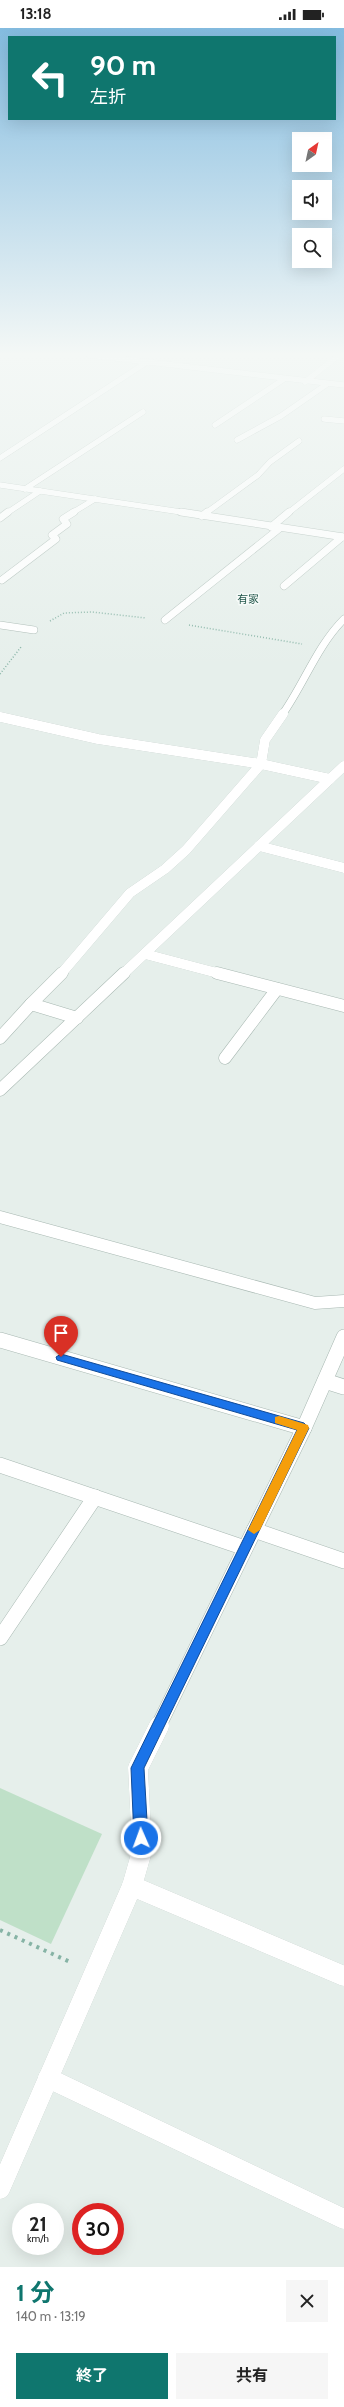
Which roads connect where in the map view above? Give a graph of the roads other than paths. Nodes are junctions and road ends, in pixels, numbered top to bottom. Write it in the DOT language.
graph roads {
  1 [pos="71,459"];
  2 [pos="273,459"];
  3 [pos="344,469"];
  4 [pos="0,485"];
  5 [pos="25,489"];
  6 [pos="40,491"];
  7 [pos="95,499"];
  8 [pos="202,516"];
  9 [pos="0,518"];
  10 [pos="271,527"];
  11 [pos="280,528"];
  12 [pos="343,537"];
  13 [pos="2,580"];
  14 [pos="284,586"];
  15 [pos="344,619"];
  16 [pos="165,620"];
  17 [pos="0,625"];
  18 [pos="34,630"];
  19 [pos="0,717"];
  20 [pos="261,764"];
  21 [pos="344,766"];
  22 [pos="330,779"];
  23 [pos="259,846"];
  24 [pos="344,868"];
  25 [pos="145,954"];
  26 [pos="277,990"];
  27 [pos="31,1004"];
  28 [pos="344,1006"];
  29 [pos="77,1018"];
  30 [pos="0,1038"];
  31 [pos="225,1058"];
  32 [pos="0,1090"];
  33 [pos="0,1217"];
  34 [pos="344,1301"];
  35 [pos="344,1337"];
  36 [pos="0,1340"];
  37 [pos="324,1381"];
  38 [pos="344,1387"];
  39 [pos="304,1428"];
  40 [pos="0,1465"];
  41 [pos="95,1497"];
  42 [pos="254,1530"];
  43 [pos="245,1548"];
  44 [pos="344,1561"];
  45 [pos="0,1638"];
  46 [pos="132,1886"];
  47 [pos="344,1976"];
  48 [pos="48,2078"];
  49 [pos="0,2189"];
  50 [pos="344,2219"];
  1 -- 5 [label="street"];
  2 -- 8 [label="street"];
  3 -- 10 [label="street"];
  4 -- 5 [label="street"];
  5 -- 6 [label="street"];
  6 -- 7 [label="street"];
  6 -- 9 [label="street"];
  7 -- 8 [label="street"];
  7 -- 13 [label="street"];
  8 -- 10 [label="street"];
  10 -- 11 [label="street"];
  11 -- 12 [label="street"];
  11 -- 16 [label="street"];
  12 -- 14 [label="street"];
  15 -- 20 [label="street"];
  17 -- 18 [label="street"];
  19 -- 20 [label="street"];
  20 -- 22 [label="street"];
  20 -- 27 [label="street"];
  21 -- 22 [label="street"];
  22 -- 23 [label="street"];
  23 -- 24 [label="street"];
  23 -- 25 [label="street"];
  25 -- 26 [label="street"];
  25 -- 29 [label="street"];
  26 -- 28 [label="street"];
  26 -- 31 [label="street"];
  27 -- 29 [label="street"];
  27 -- 30 [label="street"];
  29 -- 32 [label="street"];
  33 -- 34 [label="street"];
  35 -- 37 [label="street"];
  36 -- 39 [label="street"];
  37 -- 38 [label="street"];
  37 -- 39 [label="street"];
  39 -- 42 [label="street"];
  40 -- 41 [label="street"];
  41 -- 43 [label="street"];
  41 -- 45 [label="street"];
  42 -- 43 [label="street"];
  42 -- 44 [label="street"];
  43 -- 46 [label="street"];
  46 -- 47 [label="street"];
  46 -- 48 [label="street"];
  48 -- 49 [label="street"];
  48 -- 50 [label="street"];
}
